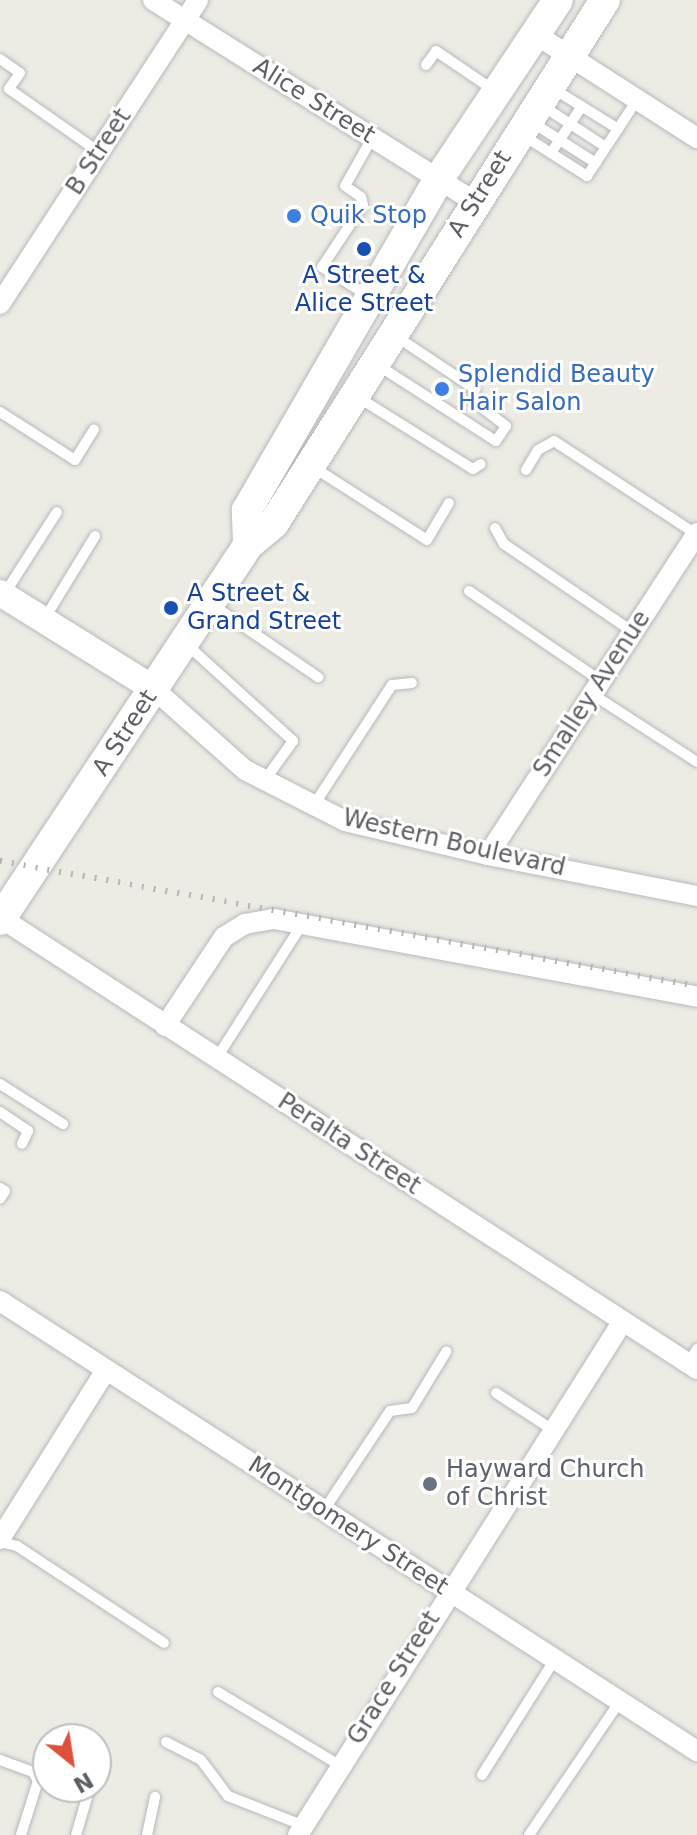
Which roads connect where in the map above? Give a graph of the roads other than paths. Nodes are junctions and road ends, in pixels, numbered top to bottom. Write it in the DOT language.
graph roads {
  1 [pos="153,0"];
  2 [pos="198,0"];
  3 [pos="558,0"];
  4 [pos="605,0"];
  5 [pos="185,20"];
  6 [pos="535,34"];
  7 [pos="569,56"];
  8 [pos="0,59"];
  9 [pos="426,65"];
  10 [pos="496,92"];
  11 [pos="637,100"];
  12 [pos="582,106"];
  13 [pos="534,110"];
  14 [pos="570,124"];
  15 [pos="618,129"];
  16 [pos="372,138"];
  17 [pos="697,138"];
  18 [pos="559,140"];
  19 [pos="606,147"];
  20 [pos="99,152"];
  21 [pos="551,153"];
  22 [pos="596,163"];
  23 [pos="438,180"];
  24 [pos="474,201"];
  25 [pos="370,296"];
  26 [pos="0,304"];
  27 [pos="392,334"];
  28 [pos="374,362"];
  29 [pos="355,395"];
  30 [pos="0,412"];
  31 [pos="94,429"];
  32 [pos="481,464"];
  33 [pos="311,465"];
  34 [pos="526,470"];
  35 [pos="449,503"];
  36 [pos="57,512"];
  37 [pos="495,528"];
  38 [pos="697,534"];
  39 [pos="95,536"];
  40 [pos="248,545"];
  41 [pos="469,591"];
  42 [pos="2,594"];
  43 [pos="210,603"];
  44 [pos="44,620"];
  45 [pos="633,632"];
  46 [pos="184,642"];
  47 [pos="318,677"];
  48 [pos="412,683"];
  49 [pos="596,688"];
  50 [pos="154,689"];
  51 [pos="697,762"];
  52 [pos="265,780"];
  53 [pos="314,805"];
  54 [pos="488,855"];
  55 [pos="697,896"];
  56 [pos="1,919"];
  57 [pos="305,921"];
  58 [pos="697,997"];
  59 [pos="165,1026"];
  60 [pos="216,1059"];
  61 [pos="0,1084"];
  62 [pos="0,1112"];
  63 [pos="63,1124"];
  64 [pos="22,1144"];
  65 [pos="0,1188"];
  66 [pos="0,1199"];
  67 [pos="0,1301"];
  68 [pos="623,1321"];
  69 [pos="446,1352"];
  70 [pos="694,1360"];
  71 [pos="106,1370"];
  72 [pos="496,1393"];
  73 [pos="553,1430"];
  74 [pos="324,1510"];
  75 [pos="0,1541"];
  76 [pos="449,1590"];
  77 [pos="164,1643"];
  78 [pos="555,1659"];
  79 [pos="218,1692"];
  80 [pos="620,1701"];
  81 [pos="166,1742"];
  82 [pos="697,1751"];
  83 [pos="0,1760"];
  84 [pos="339,1765"];
  85 [pos="482,1775"];
  86 [pos="155,1797"];
  87 [pos="85,1803"];
  88 [pos="300,1830"];
  89 [pos="21,1835"];
  90 [pos="76,1835"];
  91 [pos="147,1835"];
  92 [pos="529,1835"];
  1 -- 5 [label="street, Alice Street"];
  2 -- 5 [label="street, B Street"];
  3 -- 6 [label="main road, A Street"];
  4 -- 7 [label="main road, A Street"];
  5 -- 16 [label="street, Alice Street"];
  5 -- 20 [label="street, B Street"];
  6 -- 7 [label="street"];
  6 -- 10 [label="main road, A Street"];
  7 -- 11 [label="street"];
  7 -- 13 [label="main road, A Street"];
  8 -- 20 [label="lane"];
  9 -- 10 [label="lane"];
  10 -- 23 [label="main road, A Street"];
  11 -- 15 [label="lane"];
  11 -- 17 [label="street"];
  12 -- 13 [label="lane"];
  12 -- 14 [label="lane"];
  12 -- 15 [label="lane"];
  13 -- 14 [label="lane"];
  13 -- 18 [label="lane"];
  13 -- 21 [label="lane"];
  13 -- 24 [label="main road, A Street"];
  14 -- 18 [label="lane"];
  14 -- 19 [label="lane"];
  15 -- 19 [label="lane"];
  16 -- 23 [label="street, Alice Street"];
  16 -- 25 [label="lane"];
  18 -- 21 [label="lane"];
  18 -- 22 [label="lane"];
  19 -- 22 [label="lane"];
  20 -- 26 [label="street, B Street"];
  21 -- 22 [label="lane"];
  23 -- 24 [label="street, Alice Street"];
  23 -- 25 [label="main road, A Street"];
  24 -- 27 [label="main road, A Street"];
  25 -- 40 [label="main road, A Street"];
  27 -- 28 [label="main road, A Street"];
  27 -- 28 [label="lane"];
  28 -- 29 [label="main road, A Street"];
  29 -- 32 [label="lane"];
  29 -- 33 [label="main road, A Street"];
  30 -- 31 [label="lane"];
  33 -- 35 [label="lane"];
  33 -- 40 [label="main road, A Street"];
  34 -- 38 [label="lane"];
  36 -- 42 [label="lane"];
  37 -- 45 [label="lane"];
  38 -- 45 [label="street, Smalley Avenue"];
  39 -- 44 [label="lane"];
  40 -- 43 [label="main road, A Street"];
  41 -- 49 [label="lane"];
  42 -- 44 [label="street"];
  43 -- 46 [label="main road, A Street"];
  43 -- 47 [label="lane"];
  44 -- 50 [label="street"];
  45 -- 49 [label="street, Smalley Avenue"];
  46 -- 50 [label="main road, A Street"];
  46 -- 52 [label="lane"];
  48 -- 53 [label="lane"];
  49 -- 51 [label="lane"];
  49 -- 54 [label="street, Smalley Avenue"];
  50 -- 52 [label="street, Western Boulevard"];
  50 -- 56 [label="main road, A Street"];
  52 -- 53 [label="street, Western Boulevard"];
  53 -- 54 [label="street, Western Boulevard"];
  54 -- 55 [label="street, Western Boulevard"];
  56 -- 59 [label="street, Peralta Street"];
  57 -- 58 [label="street"];
  57 -- 59 [label="street"];
  57 -- 60 [label="lane"];
  59 -- 60 [label="street, Peralta Street"];
  60 -- 68 [label="street, Peralta Street"];
  61 -- 63 [label="lane"];
  62 -- 64 [label="lane"];
  65 -- 66 [label="lane"];
  67 -- 71 [label="street, Montgomery Street"];
  68 -- 70 [label="street, Peralta Street"];
  68 -- 73 [label="street, Grace Street"];
  69 -- 74 [label="lane"];
  71 -- 74 [label="street, Montgomery Street"];
  71 -- 75 [label="street"];
  72 -- 73 [label="lane"];
  73 -- 76 [label="street, Grace Street"];
  74 -- 76 [label="street, Montgomery Street"];
  75 -- 77 [label="lane"];
  76 -- 78 [label="street, Montgomery Street"];
  76 -- 84 [label="street, Grace Street"];
  78 -- 80 [label="street, Montgomery Street"];
  78 -- 85 [label="lane"];
  79 -- 84 [label="lane"];
  80 -- 82 [label="street, Montgomery Street"];
  80 -- 92 [label="lane"];
  81 -- 88 [label="lane"];
  83 -- 89 [label="lane"];
  84 -- 88 [label="street, Grace Street"];
  86 -- 91 [label="lane"];
  87 -- 90 [label="lane"];
}
